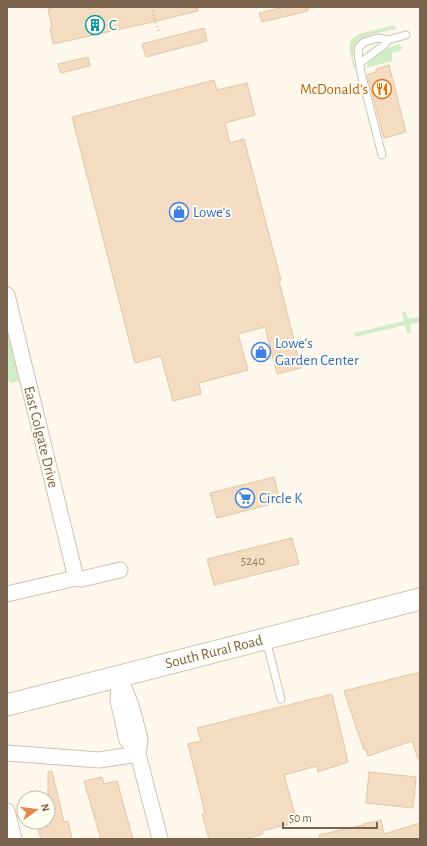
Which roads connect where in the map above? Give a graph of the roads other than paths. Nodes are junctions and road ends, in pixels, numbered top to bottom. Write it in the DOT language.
graph roads {
  1 [pos="406,35"];
  2 [pos="388,40"];
  3 [pos="360,63"];
  4 [pos="382,155"];
  5 [pos="7,295"];
  6 [pos="120,570"];
  7 [pos="76,578"];
  8 [pos="7,594"];
  9 [pos="420,599"];
  10 [pos="265,639"];
  11 [pos="119,676"];
  12 [pos="281,699"];
  13 [pos="7,705"];
  14 [pos="7,754"];
  15 [pos="138,754"];
  16 [pos="7,811"];
  17 [pos="14,839"];
  18 [pos="160,839"];
  1 -- 2 [label="lane"];
  2 -- 3 [label="lane"];
  2 -- 3 [label="lane"];
  3 -- 4 [label="lane"];
  5 -- 7 [label="street, East Colgate Drive"];
  6 -- 7 [label="street"];
  7 -- 8 [label="street"];
  9 -- 10 [label="main road, South Rural Road"];
  10 -- 11 [label="main road, South Rural Road"];
  10 -- 12 [label="lane"];
  11 -- 13 [label="main road, South Rural Road"];
  11 -- 15 [label="street"];
  14 -- 15 [label="street"];
  15 -- 18 [label="street"];
  16 -- 17 [label="street"];
}
